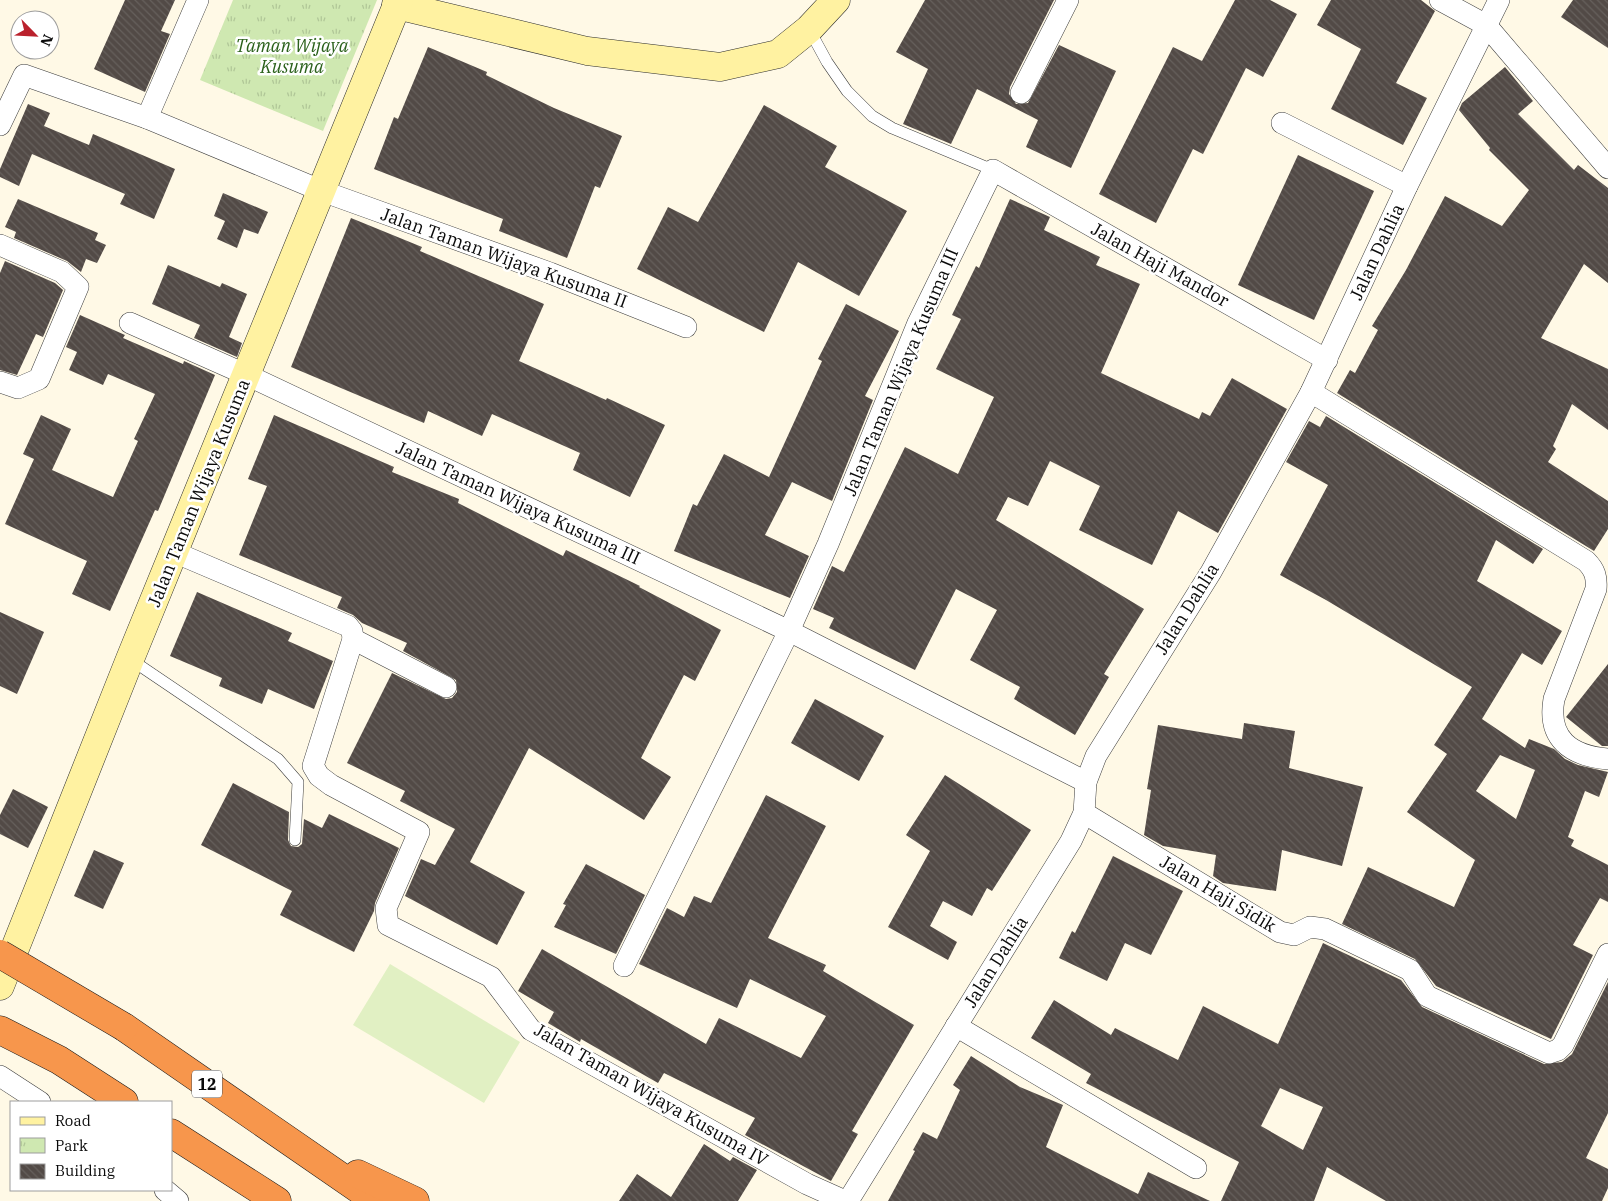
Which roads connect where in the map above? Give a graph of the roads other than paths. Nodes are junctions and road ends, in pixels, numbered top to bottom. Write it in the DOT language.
graph roads {
  1 [pos="198,0"];
  2 [pos="836,0"];
  3 [pos="1068,0"];
  4 [pos="1440,0"];
  5 [pos="1500,0"];
  6 [pos="398,2"];
  7 [pos="1486,25"];
  8 [pos="809,29"];
  9 [pos="1021,93"];
  10 [pos="147,118"];
  11 [pos="1282,123"];
  12 [pos="0,125"];
  13 [pos="1608,168"];
  14 [pos="992,170"];
  15 [pos="1407,186"];
  16 [pos="322,191"];
  17 [pos="0,245"];
  18 [pos="130,323"];
  19 [pos="686,327"];
  20 [pos="1327,360"];
  21 [pos="247,375"];
  22 [pos="0,382"];
  23 [pos="1311,392"];
  24 [pos="174,552"];
  25 [pos="788,631"];
  26 [pos="353,640"];
  27 [pos="130,659"];
  28 [pos="446,687"];
  29 [pos="1608,759"];
  30 [pos="1086,782"];
  31 [pos="1084,813"];
  32 [pos="296,840"];
  33 [pos="1608,954"];
  34 [pos="624,966"];
  35 [pos="2,970"];
  36 [pos="956,1026"];
  37 [pos="0,1030"];
  38 [pos="0,1076"];
  39 [pos="38,1101"];
  40 [pos="122,1101"];
  41 [pos="172,1134"];
  42 [pos="290,1140"];
  43 [pos="1196,1168"];
  44 [pos="166,1191"];
  45 [pos="178,1201"];
  46 [pos="277,1201"];
  47 [pos="376,1201"];
  48 [pos="414,1201"];
  49 [pos="847,1201"];
  1 -- 10 [label="street"];
  2 -- 8 [label="street"];
  3 -- 9 [label="street"];
  4 -- 7 [label="street"];
  5 -- 7 [label="street, Jalan Dahlia"];
  6 -- 8 [label="street"];
  6 -- 16 [label="street, Jalan Taman Wijaya Kusuma"];
  7 -- 13 [label="street"];
  7 -- 15 [label="street, Jalan Dahlia"];
  8 -- 14 [label="lane"];
  10 -- 12 [label="street, Jalan Taman Wijaya Kusuma II"];
  10 -- 16 [label="street, Jalan Taman Wijaya Kusuma II"];
  11 -- 15 [label="street"];
  14 -- 20 [label="street, Jalan Haji Mandor"];
  14 -- 25 [label="street, Jalan Taman Wijaya Kusuma III"];
  15 -- 20 [label="street, Jalan Dahlia"];
  16 -- 19 [label="street, Jalan Taman Wijaya Kusuma II"];
  16 -- 21 [label="street, Jalan Taman Wijaya Kusuma"];
  17 -- 22 [label="street"];
  18 -- 21 [label="street, Jalan Taman Wijaya Kusuma III"];
  20 -- 23 [label="street, Jalan Dahlia"];
  21 -- 24 [label="street, Jalan Taman Wijaya Kusuma"];
  21 -- 25 [label="street, Jalan Taman Wijaya Kusuma III"];
  23 -- 29 [label="street"];
  23 -- 30 [label="street, Jalan Dahlia"];
  24 -- 26 [label="street"];
  24 -- 27 [label="street, Jalan Taman Wijaya Kusuma"];
  25 -- 30 [label="street, Jalan Taman Wijaya Kusuma III"];
  25 -- 34 [label="street"];
  26 -- 28 [label="street"];
  26 -- 49 [label="street, Jalan Taman Wijaya Kusuma IV"];
  27 -- 32 [label="lane"];
  27 -- 35 [label="street, Jalan Taman Wijaya Kusuma"];
  30 -- 31 [label="street, Jalan Dahlia"];
  31 -- 33 [label="street, Jalan Haji Sidik"];
  31 -- 36 [label="street, Jalan Dahlia"];
  35 -- 42 [label="highway, 12, bridge"];
  36 -- 43 [label="street"];
  36 -- 49 [label="street, Jalan Dahlia"];
  37 -- 40 [label="highway"];
  38 -- 39 [label="street"];
  41 -- 46 [label="highway"];
  42 -- 47 [label="highway, 12"];
  42 -- 48 [label="highway"];
  44 -- 45 [label="street"];
}
